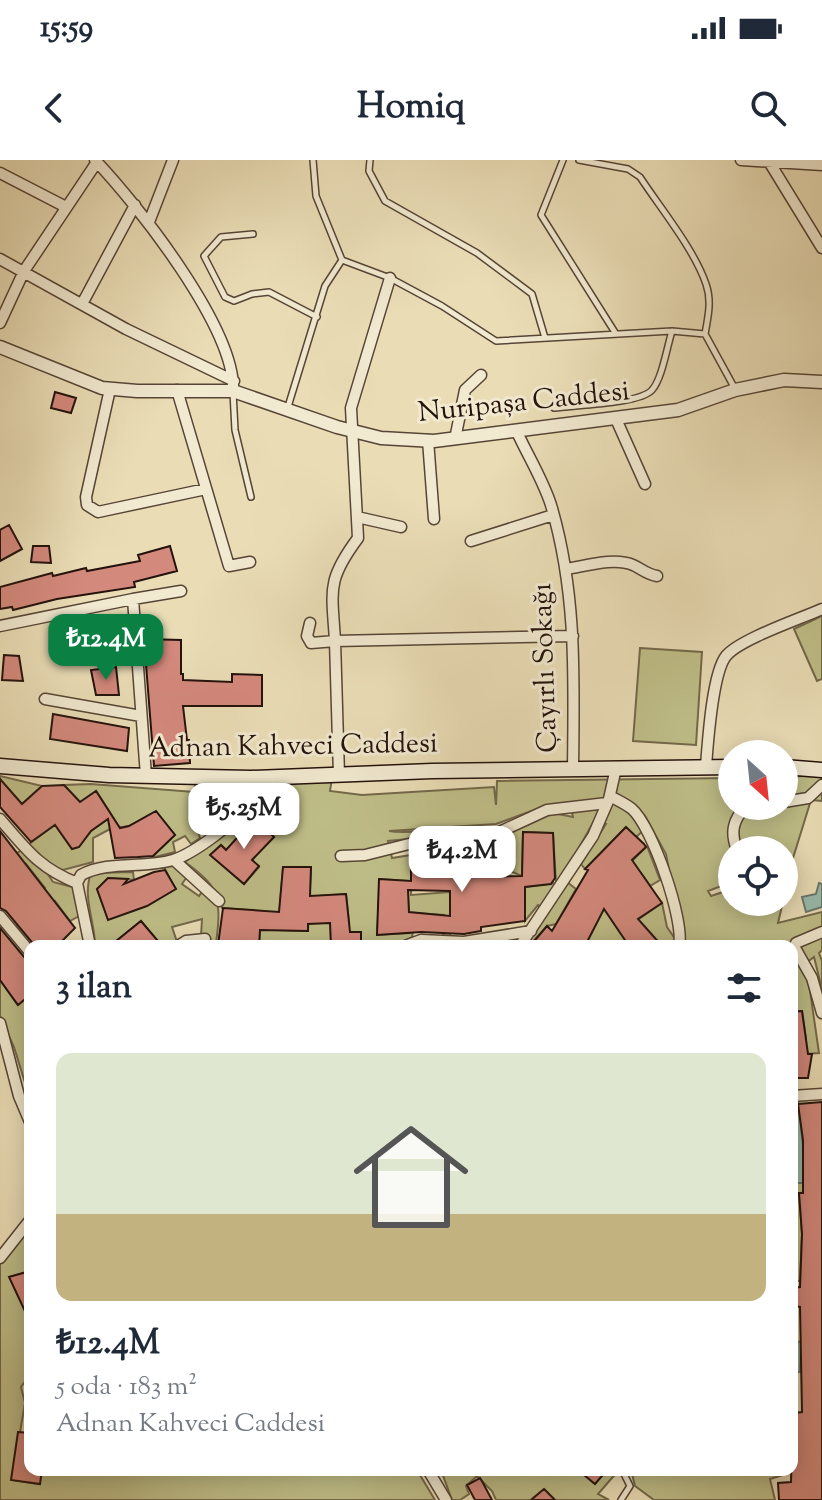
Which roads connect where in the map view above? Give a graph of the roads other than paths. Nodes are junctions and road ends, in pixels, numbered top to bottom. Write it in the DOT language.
graph roads {
  1 [pos="173,160"];
  2 [pos="313,160"];
  3 [pos="370,160"];
  4 [pos="563,160"];
  5 [pos="579,160"];
  6 [pos="741,160"];
  7 [pos="96,161"];
  8 [pos="768,161"];
  9 [pos="822,165"];
  10 [pos="0,173"];
  11 [pos="135,205"];
  12 [pos="66,207"];
  13 [pos="149,222"];
  14 [pos="253,234"];
  15 [pos="822,248"];
  16 [pos="0,259"];
  17 [pos="342,260"];
  18 [pos="24,271"];
  19 [pos="390,278"];
  20 [pos="82,304"];
  21 [pos="317,317"];
  22 [pos="0,323"];
  23 [pos="672,331"];
  24 [pos="616,334"];
  25 [pos="705,334"];
  26 [pos="545,338"];
  27 [pos="0,347"];
  28 [pos="481,375"];
  29 [pos="822,382"];
  30 [pos="233,386"];
  31 [pos="110,389"];
  32 [pos="177,390"];
  33 [pos="735,390"];
  34 [pos="554,408"];
  35 [pos="286,411"];
  36 [pos="616,419"];
  37 [pos="352,431"];
  38 [pos="517,432"];
  39 [pos="455,439"];
  40 [pos="428,440"];
  41 [pos="645,484"];
  42 [pos="206,489"];
  43 [pos="251,497"];
  44 [pos="553,515"];
  45 [pos="357,517"];
  46 [pos="434,519"];
  47 [pos="401,527"];
  48 [pos="471,541"];
  49 [pos="250,562"];
  50 [pos="567,569"];
  51 [pos="657,576"];
  52 [pos="181,591"];
  53 [pos="133,599"];
  54 [pos="822,609"];
  55 [pos="310,623"];
  56 [pos="0,626"];
  57 [pos="573,636"];
  58 [pos="335,641"];
  59 [pos="45,699"];
  60 [pos="141,716"];
  61 [pos="822,761"];
  62 [pos="0,766"];
  63 [pos="706,766"];
  64 [pos="718,766"];
  65 [pos="798,767"];
  66 [pos="805,767"];
  67 [pos="616,768"];
  68 [pos="573,769"];
  69 [pos="822,770"];
  70 [pos="339,775"];
  71 [pos="146,776"];
  72 [pos="245,778"];
  73 [pos="822,785"];
  74 [pos="609,800"];
  75 [pos="798,800"];
  76 [pos="0,819"];
  77 [pos="341,856"];
  78 [pos="174,860"];
  79 [pos="77,883"];
  80 [pos="219,901"];
  81 [pos="0,916"];
  82 [pos="531,931"];
  83 [pos="822,932"];
  84 [pos="205,939"];
  85 [pos="89,940"];
  86 [pos="196,940"];
  87 [pos="476,940"];
  88 [pos="524,940"];
  89 [pos="680,940"];
  90 [pos="798,942"];
  91 [pos="24,945"];
  92 [pos="798,962"];
  93 [pos="822,1013"];
  94 [pos="0,1023"];
  95 [pos="4,1053"];
  96 [pos="822,1094"];
  97 [pos="798,1096"];
  98 [pos="24,1108"];
  99 [pos="24,1228"];
  100 [pos="0,1258"];
  101 [pos="433,1476"];
  102 [pos="625,1476"];
  103 [pos="446,1500"];
  104 [pos="621,1500"];
  1 -- 13 [label="street"];
  2 -- 17 [label="lane"];
  3 -- 26 [label="lane"];
  4 -- 24 [label="lane"];
  5 -- 25 [label="lane"];
  6 -- 8 [label="street"];
  7 -- 11 [label="street"];
  7 -- 12 [label="street"];
  8 -- 9 [label="street"];
  8 -- 15 [label="street"];
  10 -- 12 [label="street"];
  11 -- 13 [label="street"];
  11 -- 20 [label="street"];
  12 -- 18 [label="street"];
  13 -- 30 [label="street"];
  14 -- 21 [label="lane"];
  16 -- 18 [label="street"];
  17 -- 19 [label="lane"];
  17 -- 21 [label="lane"];
  18 -- 20 [label="street"];
  18 -- 22 [label="street"];
  19 -- 26 [label="lane"];
  19 -- 37 [label="street"];
  20 -- 30 [label="street"];
  21 -- 35 [label="lane"];
  23 -- 24 [label="lane"];
  23 -- 25 [label="lane"];
  23 -- 34 [label="lane"];
  24 -- 26 [label="lane"];
  25 -- 33 [label="lane"];
  27 -- 31 [label="street, Nuripaşa Caddesi"];
  28 -- 39 [label="street"];
  29 -- 33 [label="street, Nuripaşa Caddesi"];
  30 -- 32 [label="street, Nuripaşa Caddesi"];
  30 -- 35 [label="street, Nuripaşa Caddesi"];
  30 -- 43 [label="lane"];
  31 -- 32 [label="street, Nuripaşa Caddesi"];
  31 -- 42 [label="street"];
  32 -- 42 [label="street"];
  33 -- 36 [label="street, Nuripaşa Caddesi"];
  35 -- 37 [label="street, Nuripaşa Caddesi"];
  36 -- 38 [label="street, Nuripaşa Caddesi"];
  36 -- 41 [label="street"];
  37 -- 40 [label="street, Nuripaşa Caddesi"];
  37 -- 45 [label="street"];
  38 -- 39 [label="street, Nuripaşa Caddesi"];
  38 -- 44 [label="street, Çayırlı Sokağı"];
  39 -- 40 [label="street, Nuripaşa Caddesi"];
  40 -- 46 [label="street"];
  42 -- 49 [label="street"];
  44 -- 48 [label="street"];
  44 -- 50 [label="street, Çayırlı Sokağı"];
  45 -- 47 [label="street"];
  45 -- 58 [label="street"];
  50 -- 51 [label="street"];
  50 -- 57 [label="street, Çayırlı Sokağı"];
  52 -- 53 [label="street"];
  53 -- 56 [label="street"];
  53 -- 60 [label="street"];
  54 -- 63 [label="street"];
  55 -- 58 [label="street"];
  57 -- 58 [label="street"];
  57 -- 68 [label="street, Çayırlı Sokağı"];
  58 -- 70 [label="street"];
  59 -- 60 [label="street"];
  60 -- 71 [label="street"];
  61 -- 66 [label="main road"];
  62 -- 71 [label="main road, Adnan Kahveci Caddesi"];
  63 -- 64 [label="main road, Adnan Kahveci Caddesi"];
  63 -- 67 [label="main road, Adnan Kahveci Caddesi"];
  65 -- 66 [label="main road"];
  66 -- 69 [label="main road"];
  67 -- 68 [label="main road, Adnan Kahveci Caddesi"];
  67 -- 74 [label="street"];
  68 -- 70 [label="main road, Adnan Kahveci Caddesi"];
  70 -- 72 [label="main road, Adnan Kahveci Caddesi"];
  71 -- 72 [label="main road, Adnan Kahveci Caddesi"];
  72 -- 78 [label="street"];
  73 -- 75 [label="street"];
  74 -- 77 [label="street"];
  74 -- 82 [label="street"];
  74 -- 89 [label="street"];
  76 -- 79 [label="street"];
  78 -- 79 [label="street"];
  78 -- 80 [label="street"];
  79 -- 85 [label="street"];
  81 -- 91 [label="street"];
  82 -- 87 [label="street"];
  82 -- 88 [label="street"];
  83 -- 90 [label="street"];
  84 -- 86 [label="street"];
  92 -- 93 [label="street"];
  94 -- 95 [label="street"];
  95 -- 98 [label="street"];
  96 -- 97 [label="street"];
  99 -- 100 [label="street"];
  101 -- 103 [label="street"];
  102 -- 104 [label="lane"];
}
